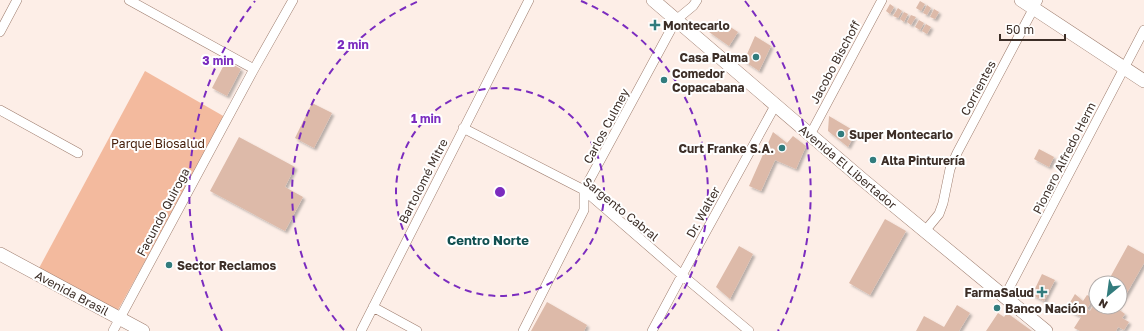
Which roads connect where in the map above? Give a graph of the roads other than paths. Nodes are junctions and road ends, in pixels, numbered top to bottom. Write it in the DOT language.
graph roads {
  1 [pos="17,0"];
  2 [pos="129,0"];
  3 [pos="292,0"];
  4 [pos="529,0"];
  5 [pos="653,0"];
  6 [pos="697,0"];
  7 [pos="882,0"];
  8 [pos="1021,0"];
  9 [pos="1036,4"];
  10 [pos="676,20"];
  11 [pos="1144,30"];
  12 [pos="0,32"];
  13 [pos="1124,68"];
  14 [pos="254,69"];
  15 [pos="1144,81"];
  16 [pos="776,104"];
  17 [pos="0,110"];
  18 [pos="463,128"];
  19 [pos="810,136"];
  20 [pos="78,153"];
  21 [pos="584,190"];
  22 [pos="925,231"];
  23 [pos="0,254"];
  24 [pos="682,275"];
  25 [pos="1005,296"];
  26 [pos="373,307"];
  27 [pos="120,319"];
  28 [pos="113,331"];
  29 [pos="144,331"];
  30 [pos="361,331"];
  31 [pos="416,331"];
  32 [pos="523,331"];
  33 [pos="652,331"];
  34 [pos="749,331"];
  35 [pos="1046,331"];
  1 -- 12 [label="street"];
  2 -- 14 [label="street"];
  3 -- 14 [label="street, Facundo Quiroga"];
  4 -- 18 [label="street, Bartolomé Mitre"];
  5 -- 10 [label="main road, Avenida El Libertador"];
  6 -- 10 [label="street"];
  7 -- 19 [label="street, Jacobo Bischoff"];
  8 -- 9 [label="main road"];
  9 -- 13 [label="main road"];
  9 -- 22 [label="street, Corrientes"];
  10 -- 16 [label="main road, Avenida El Libertador"];
  10 -- 21 [label="street, Carlos Culmey"];
  11 -- 13 [label="street, Pionero Alfredo Herm"];
  13 -- 15 [label="main road"];
  13 -- 25 [label="street, Pionero Alfredo Herm"];
  14 -- 27 [label="street, Facundo Quiroga"];
  16 -- 19 [label="main road, Avenida El Libertador"];
  16 -- 24 [label="street, Dr. Walter"];
  17 -- 20 [label="street"];
  18 -- 21 [label="street, Sargento Cabral"];
  18 -- 26 [label="street, Bartolomé Mitre"];
  19 -- 22 [label="main road, Avenida El Libertador"];
  21 -- 24 [label="street, Sargento Cabral"];
  21 -- 32 [label="street, Carlos Culmey"];
  22 -- 25 [label="main road, Avenida El Libertador"];
  23 -- 27 [label="main road, Avenida Brasil"];
  24 -- 33 [label="street, Dr. Walter"];
  24 -- 34 [label="street, Sargento Cabral"];
  25 -- 35 [label="main road, Avenida El Libertador"];
  26 -- 30 [label="street, Bartolomé Mitre"];
  26 -- 31 [label="street"];
  27 -- 28 [label="street, Facundo Quiroga"];
  27 -- 29 [label="main road, Avenida Brasil"];
}
